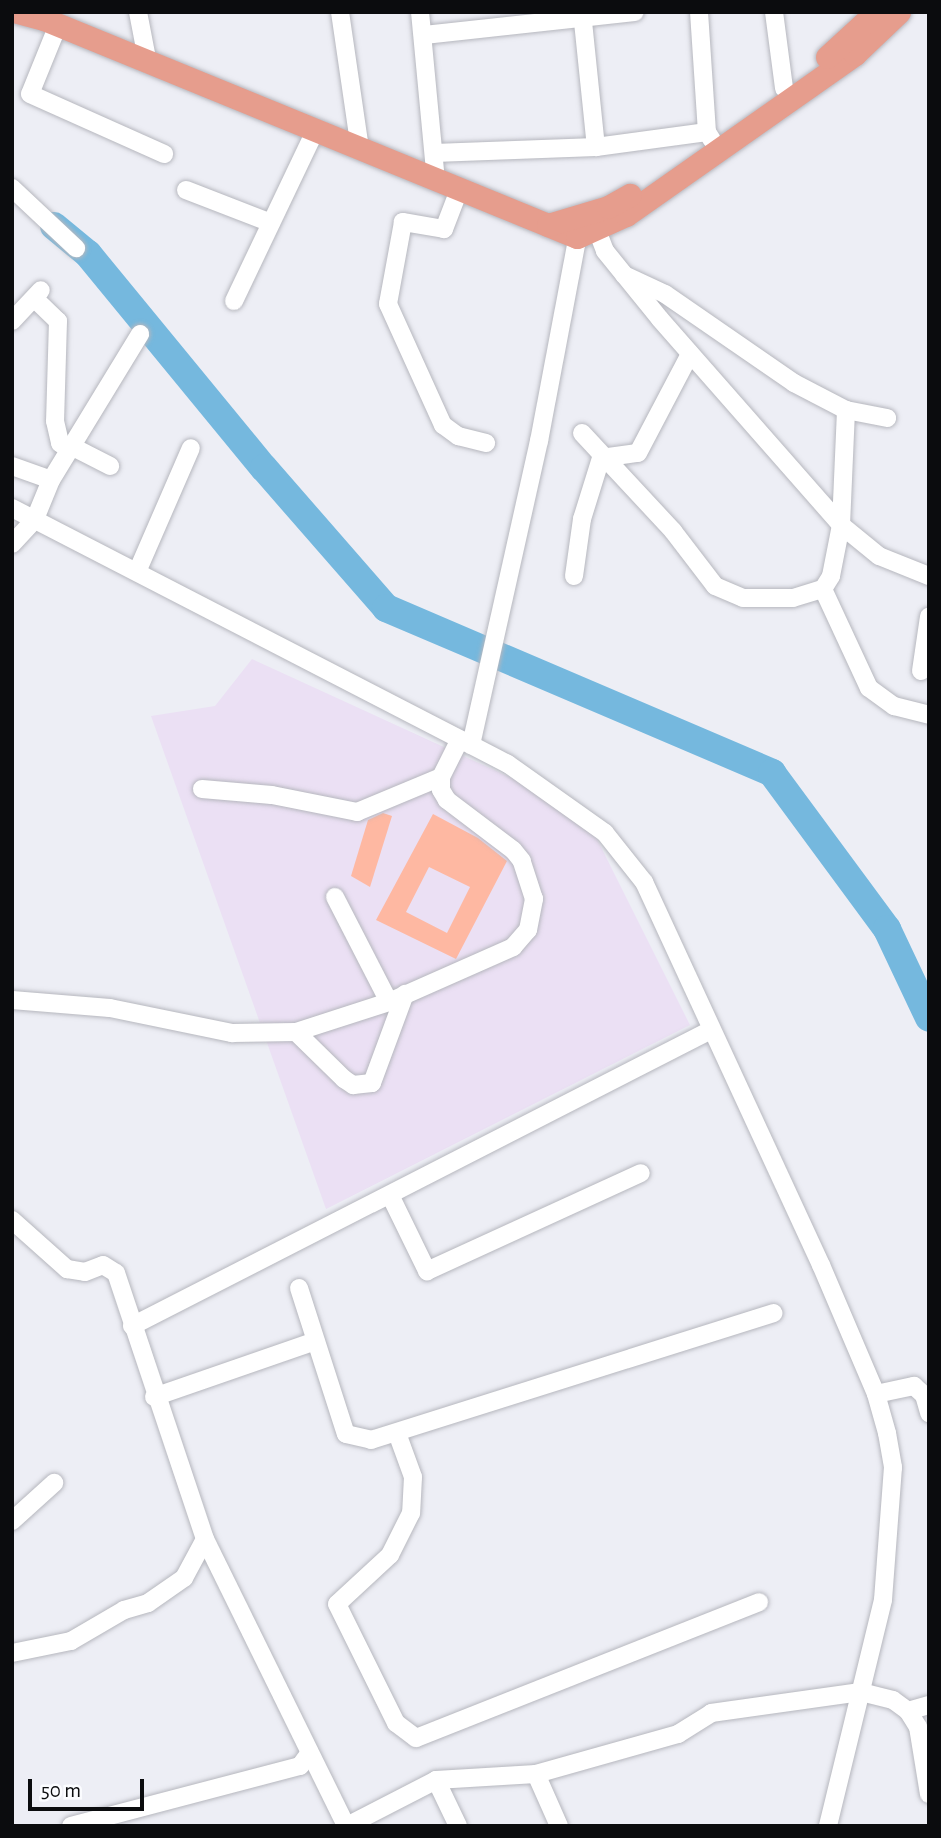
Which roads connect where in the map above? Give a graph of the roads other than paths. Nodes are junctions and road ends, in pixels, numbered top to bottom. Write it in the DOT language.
graph roads {
  1 [pos="18,12"];
  2 [pos="138,12"];
  3 [pos="340,12"];
  4 [pos="420,12"];
  5 [pos="635,12"];
  6 [pos="699,12"];
  7 [pos="774,12"];
  8 [pos="890,13"];
  9 [pos="582,15"];
  10 [pos="58,25"];
  11 [pos="424,35"];
  12 [pos="148,64"];
  13 [pos="784,88"];
  14 [pos="315,131"];
  15 [pos="712,141"];
  16 [pos="596,147"];
  17 [pos="360,149"];
  18 [pos="434,153"];
  19 [pos="164,154"];
  20 [pos="436,180"];
  21 [pos="12,188"];
  22 [pos="186,190"];
  23 [pos="459,190"];
  24 [pos="271,222"];
  25 [pos="587,224"];
  26 [pos="76,248"];
  27 [pos="624,275"];
  28 [pos="234,301"];
  29 [pos="12,321"];
  30 [pos="140,334"];
  31 [pos="690,354"];
  32 [pos="846,410"];
  33 [pos="887,418"];
  34 [pos="582,433"];
  35 [pos="486,443"];
  36 [pos="70,448"];
  37 [pos="191,448"];
  38 [pos="601,458"];
  39 [pos="12,466"];
  40 [pos="110,466"];
  41 [pos="51,480"];
  42 [pos="12,508"];
  43 [pos="35,519"];
  44 [pos="841,525"];
  45 [pos="12,544"];
  46 [pos="136,572"];
  47 [pos="573,576"];
  48 [pos="929,576"];
  49 [pos="823,589"];
  50 [pos="929,617"];
  51 [pos="927,641"];
  52 [pos="921,671"];
  53 [pos="929,715"];
  54 [pos="466,742"];
  55 [pos="441,777"];
  56 [pos="202,789"];
  57 [pos="335,897"];
  58 [pos="397,998"];
  59 [pos="12,1000"];
  60 [pos="709,1031"];
  61 [pos="296,1032"];
  62 [pos="641,1173"];
  63 [pos="390,1195"];
  64 [pos="12,1220"];
  65 [pos="299,1288"];
  66 [pos="773,1312"];
  67 [pos="132,1326"];
  68 [pos="316,1341"];
  69 [pos="876,1394"];
  70 [pos="155,1397"];
  71 [pos="929,1413"];
  72 [pos="397,1433"];
  73 [pos="54,1483"];
  74 [pos="12,1521"];
  75 [pos="205,1539"];
  76 [pos="759,1602"];
  77 [pos="12,1653"];
  78 [pos="862,1692"];
  79 [pos="929,1705"];
  80 [pos="908,1711"];
  81 [pos="308,1755"];
  82 [pos="536,1774"];
  83 [pos="436,1780"];
  84 [pos="929,1794"];
  85 [pos="71,1826"];
  86 [pos="346,1826"];
  87 [pos="458,1826"];
  88 [pos="559,1826"];
  89 [pos="828,1826"];
  1 -- 10 [label="main road"];
  2 -- 12 [label="street"];
  3 -- 17 [label="street"];
  4 -- 11 [label="street"];
  5 -- 9 [label="street"];
  6 -- 15 [label="street"];
  7 -- 13 [label="street"];
  8 -- 13 [label="main road"];
  8 -- 15 [label="main road"];
  9 -- 11 [label="street"];
  9 -- 16 [label="street"];
  10 -- 12 [label="main road"];
  10 -- 19 [label="street"];
  11 -- 18 [label="street"];
  12 -- 14 [label="main road"];
  13 -- 15 [label="main road"];
  14 -- 17 [label="main road"];
  14 -- 24 [label="street"];
  15 -- 16 [label="street"];
  15 -- 25 [label="main road"];
  16 -- 18 [label="street"];
  17 -- 20 [label="main road"];
  18 -- 20 [label="street"];
  20 -- 23 [label="main road"];
  21 -- 26 [label="street"];
  22 -- 24 [label="street"];
  23 -- 25 [label="main road"];
  23 -- 35 [label="street"];
  24 -- 28 [label="street"];
  25 -- 27 [label="street"];
  25 -- 54 [label="street"];
  27 -- 31 [label="street"];
  27 -- 32 [label="street"];
  29 -- 36 [label="street"];
  30 -- 36 [label="street"];
  31 -- 38 [label="street"];
  31 -- 44 [label="street"];
  32 -- 33 [label="street"];
  32 -- 44 [label="street"];
  34 -- 38 [label="street"];
  36 -- 40 [label="street"];
  36 -- 41 [label="street"];
  37 -- 46 [label="street"];
  38 -- 47 [label="street"];
  38 -- 49 [label="street"];
  39 -- 41 [label="street"];
  41 -- 43 [label="street"];
  42 -- 43 [label="street"];
  43 -- 45 [label="street"];
  43 -- 46 [label="street"];
  44 -- 48 [label="street"];
  44 -- 49 [label="street"];
  46 -- 54 [label="street"];
  49 -- 53 [label="street"];
  50 -- 51 [label="street"];
  51 -- 52 [label="street"];
  54 -- 55 [label="street"];
  54 -- 60 [label="street"];
  55 -- 56 [label="street"];
  55 -- 58 [label="street"];
  57 -- 58 [label="street"];
  58 -- 61 [label="street"];
  58 -- 61 [label="street"];
  59 -- 61 [label="street"];
  60 -- 63 [label="street"];
  60 -- 69 [label="street"];
  62 -- 63 [label="street"];
  63 -- 67 [label="street"];
  64 -- 67 [label="street"];
  65 -- 68 [label="street"];
  66 -- 72 [label="street"];
  67 -- 70 [label="street"];
  68 -- 70 [label="street"];
  68 -- 72 [label="street"];
  69 -- 71 [label="street"];
  69 -- 78 [label="street"];
  70 -- 75 [label="street"];
  72 -- 76 [label="street"];
  73 -- 74 [label="street"];
  75 -- 77 [label="street"];
  75 -- 81 [label="street"];
  78 -- 80 [label="street"];
  78 -- 82 [label="street"];
  78 -- 89 [label="street"];
  79 -- 80 [label="street"];
  80 -- 84 [label="street"];
  81 -- 85 [label="street"];
  81 -- 86 [label="street"];
  82 -- 83 [label="street"];
  82 -- 88 [label="street"];
  83 -- 86 [label="street"];
  83 -- 87 [label="street"];
}
